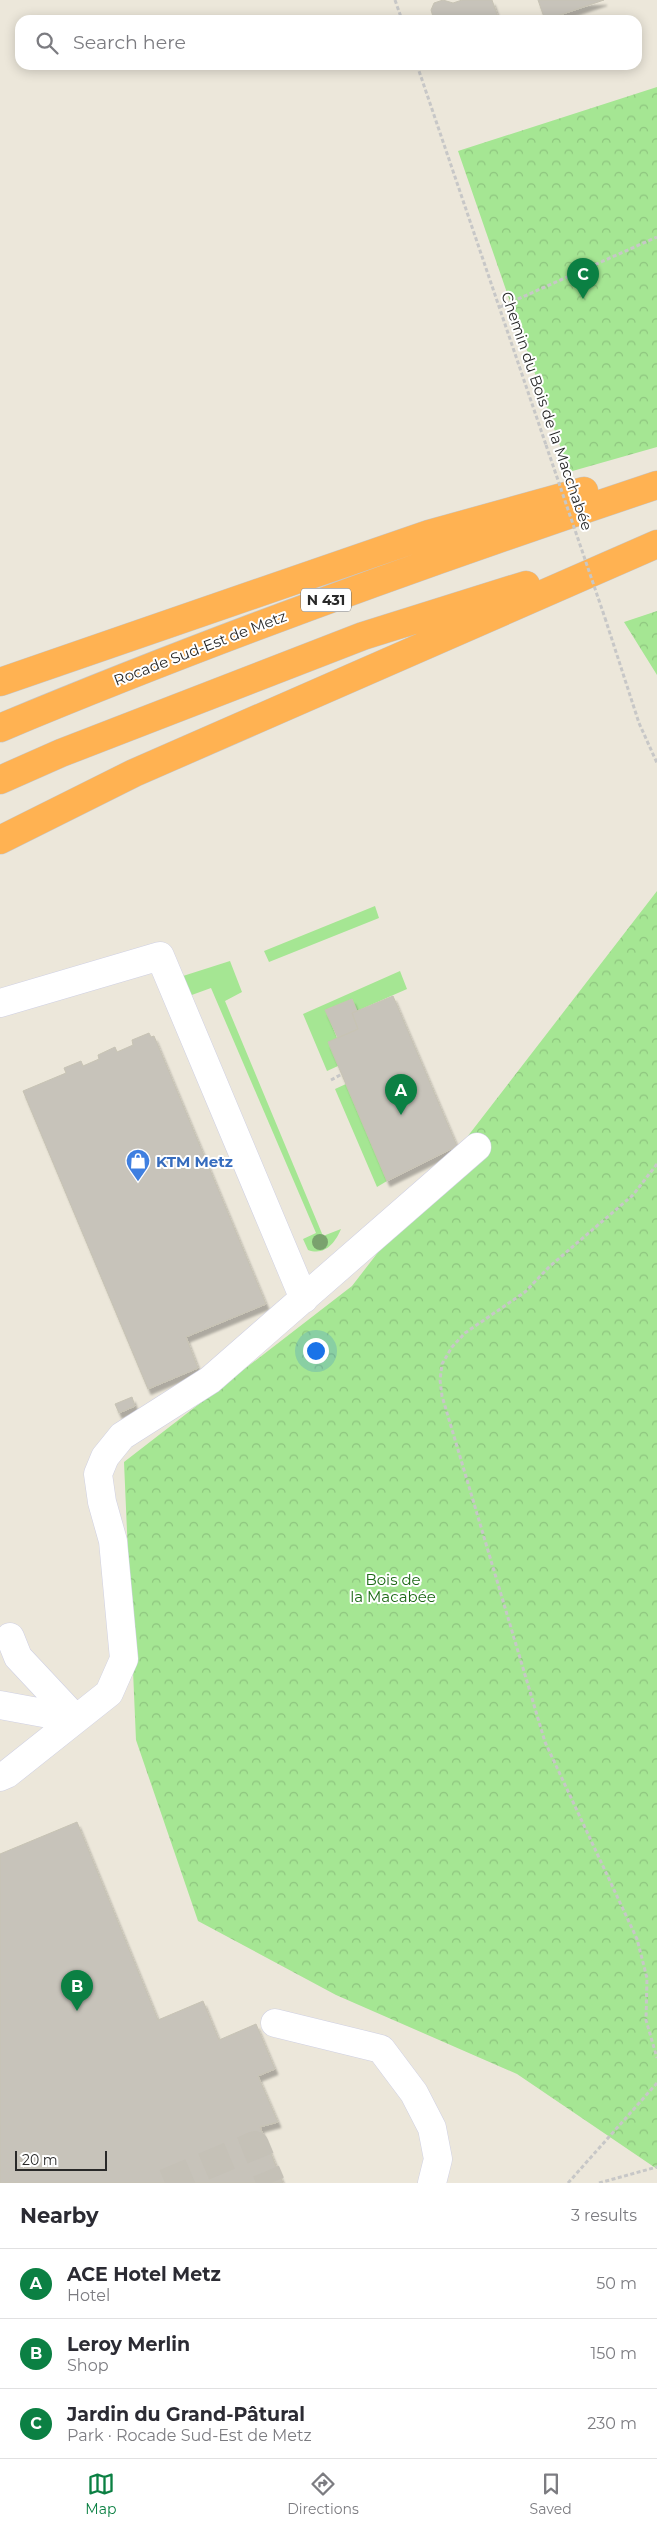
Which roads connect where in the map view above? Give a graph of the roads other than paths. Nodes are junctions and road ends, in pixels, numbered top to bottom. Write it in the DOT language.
graph roads {
  1 [pos="657,476"];
  2 [pos="657,485"];
  3 [pos="657,543"];
  4 [pos="0,682"];
  5 [pos="0,728"];
  6 [pos="0,780"];
  7 [pos="0,840"];
  8 [pos="0,1003"];
  9 [pos="477,1147"];
  10 [pos="304,1299"];
  11 [pos="10,1638"];
  12 [pos="0,1705"];
  13 [pos="76,1719"];
  14 [pos="0,1777"];
  15 [pos="275,2023"];
  16 [pos="432,2183"];
  1 -- 4 [label="highway"];
  2 -- 5 [label="highway, Rocade Sud-Est de Metz / N 431"];
  3 -- 6 [label="highway"];
  3 -- 7 [label="highway"];
  8 -- 10 [label="lane"];
  9 -- 10 [label="lane"];
  10 -- 13 [label="lane"];
  11 -- 13 [label="lane"];
  12 -- 13 [label="lane"];
  13 -- 14 [label="lane"];
  15 -- 16 [label="lane"];
}
